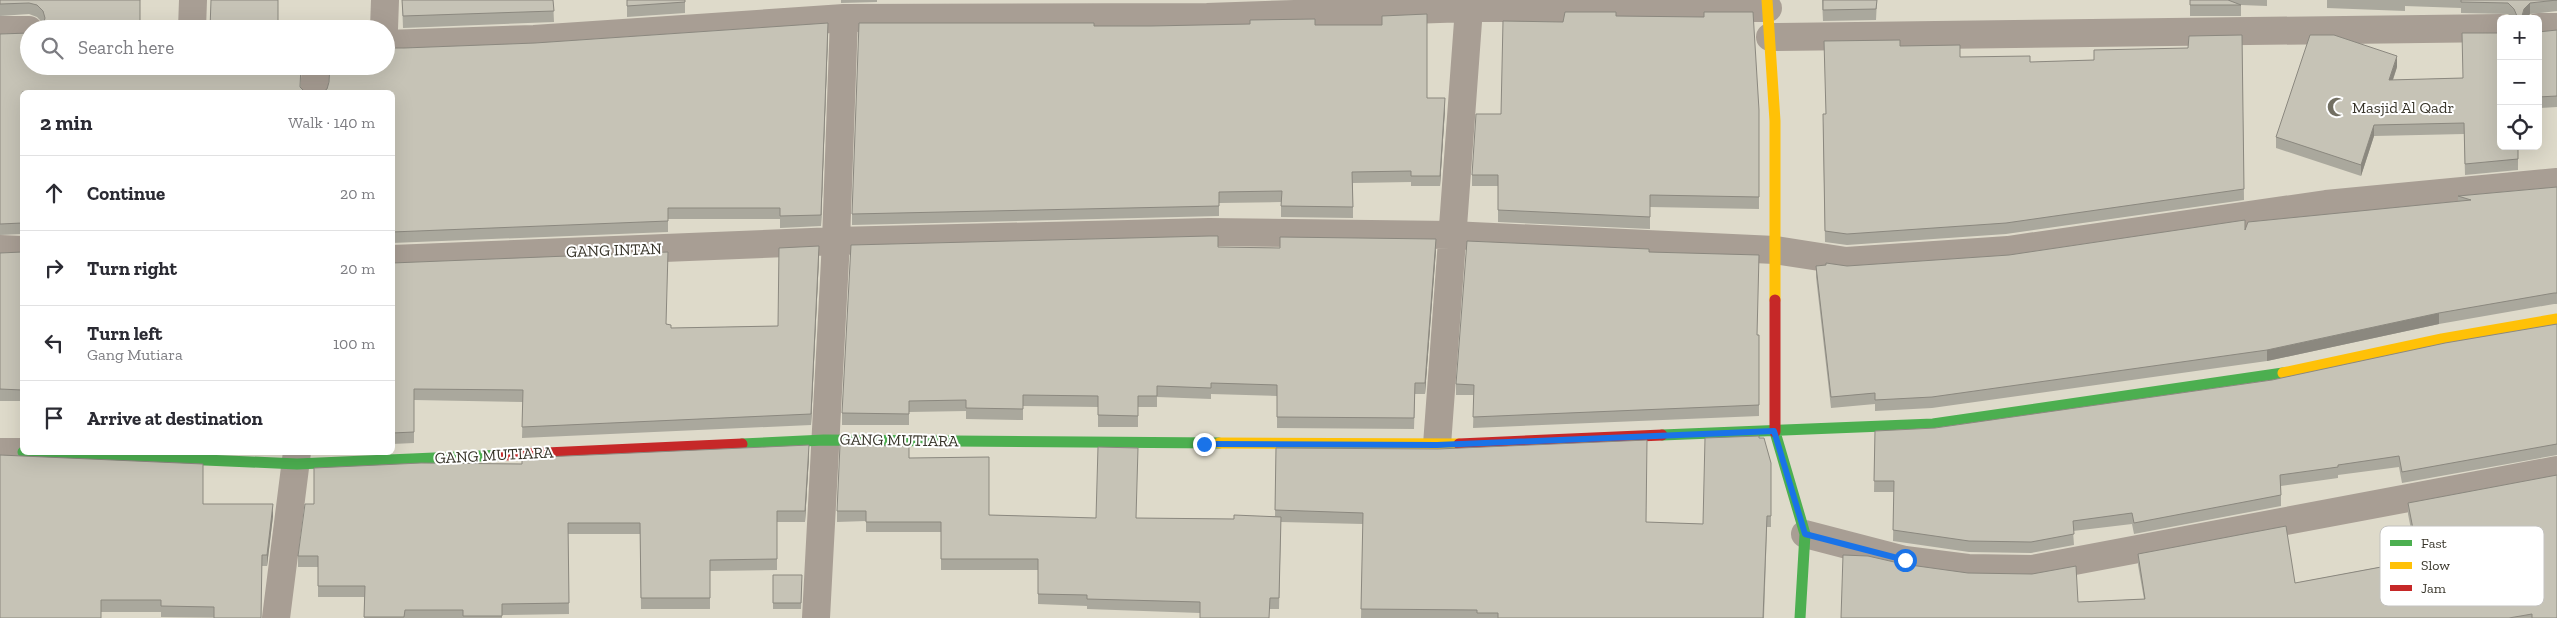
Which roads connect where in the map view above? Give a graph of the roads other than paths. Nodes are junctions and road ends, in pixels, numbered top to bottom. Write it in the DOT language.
graph roads {
  1 [pos="193,0"];
  2 [pos="385,0"];
  3 [pos="1767,4"];
  4 [pos="1207,8"];
  5 [pos="1469,8"];
  6 [pos="1011,9"];
  7 [pos="812,10"];
  8 [pos="844,18"];
  9 [pos="192,20"];
  10 [pos="384,20"];
  11 [pos="2542,27"];
  12 [pos="2557,27"];
  13 [pos="2497,28"];
  14 [pos="0,30"];
  15 [pos="20,30"];
  16 [pos="1770,37"];
  17 [pos="395,44"];
  18 [pos="315,75"];
  19 [pos="314,90"];
  20 [pos="2557,182"];
  21 [pos="1451,235"];
  22 [pos="836,241"];
  23 [pos="0,249"];
  24 [pos="20,250"];
  25 [pos="1774,250"];
  26 [pos="395,259"];
  27 [pos="2557,319"];
  28 [pos="1774,431"];
  29 [pos="824,440"];
  30 [pos="1437,445"];
  31 [pos="0,452"];
  32 [pos="20,452"];
  33 [pos="160,455"];
  34 [pos="385,455"];
  35 [pos="395,455"];
  36 [pos="297,458"];
  37 [pos="2557,470"];
  38 [pos="1805,534"];
  39 [pos="276,618"];
  40 [pos="816,618"];
  41 [pos="1800,618"];
  1 -- 9 [label="street"];
  2 -- 10 [label="street"];
  3 -- 5 [label="street"];
  3 -- 16 [label="street"];
  4 -- 5 [label="street"];
  4 -- 6 [label="street"];
  5 -- 21 [label="street"];
  6 -- 8 [label="street"];
  7 -- 8 [label="street"];
  7 -- 17 [label="street"];
  8 -- 22 [label="street"];
  11 -- 12 [label="street"];
  13 -- 16 [label="street"];
  14 -- 15 [label="street"];
  16 -- 25 [label="street"];
  18 -- 19 [label="street"];
  20 -- 25 [label="street, GANG INTAN"];
  21 -- 22 [label="street, GANG INTAN"];
  21 -- 25 [label="street, GANG INTAN"];
  21 -- 30 [label="street"];
  22 -- 26 [label="street, GANG INTAN"];
  22 -- 29 [label="street"];
  23 -- 24 [label="street"];
  25 -- 28 [label="street"];
  27 -- 28 [label="street, GANG MUTIARA"];
  28 -- 30 [label="street, GANG MUTIARA"];
  28 -- 38 [label="street"];
  29 -- 30 [label="street, GANG MUTIARA"];
  29 -- 35 [label="street, GANG MUTIARA"];
  29 -- 40 [label="street"];
  31 -- 32 [label="street, GANG MUTIARA"];
  33 -- 36 [label="street, GANG MUTIARA"];
  34 -- 36 [label="street, GANG MUTIARA"];
  36 -- 39 [label="street"];
  37 -- 38 [label="street"];
  38 -- 41 [label="street"];
}
